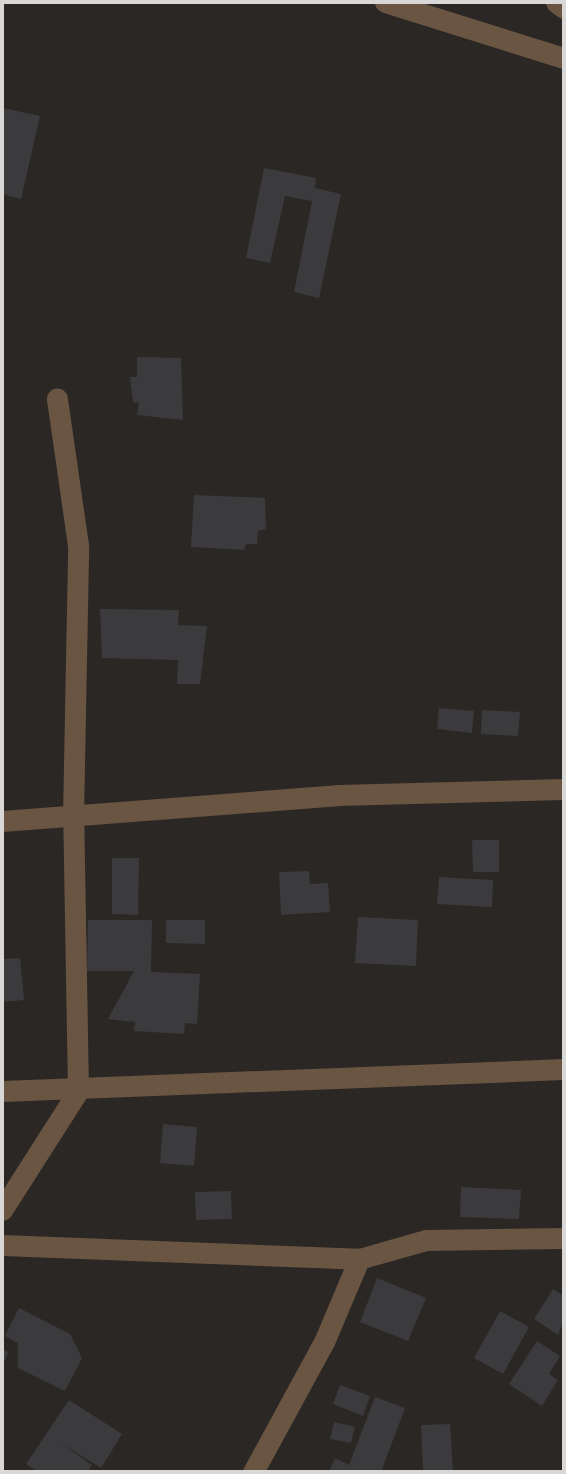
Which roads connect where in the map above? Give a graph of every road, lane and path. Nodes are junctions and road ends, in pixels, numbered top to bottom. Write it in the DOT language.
graph roads {
  1 [pos="385,2"];
  2 [pos="556,2"];
  3 [pos="564,8"];
  4 [pos="564,58"];
  5 [pos="57,399"];
  6 [pos="564,789"];
  7 [pos="73,817"];
  8 [pos="2,821"];
  9 [pos="564,1069"];
  10 [pos="2,1091"];
  11 [pos="78,1091"];
  12 [pos="2,1210"];
  13 [pos="564,1238"];
  14 [pos="2,1245"];
  15 [pos="359,1259"];
  16 [pos="253,1472"];
  1 -- 4 [label="street"];
  2 -- 3 [label="street"];
  5 -- 7 [label="street"];
  6 -- 7 [label="street"];
  7 -- 8 [label="street"];
  7 -- 11 [label="street"];
  9 -- 11 [label="street"];
  10 -- 11 [label="street"];
  11 -- 12 [label="street"];
  13 -- 15 [label="street"];
  14 -- 15 [label="street"];
  15 -- 16 [label="street"];
}
